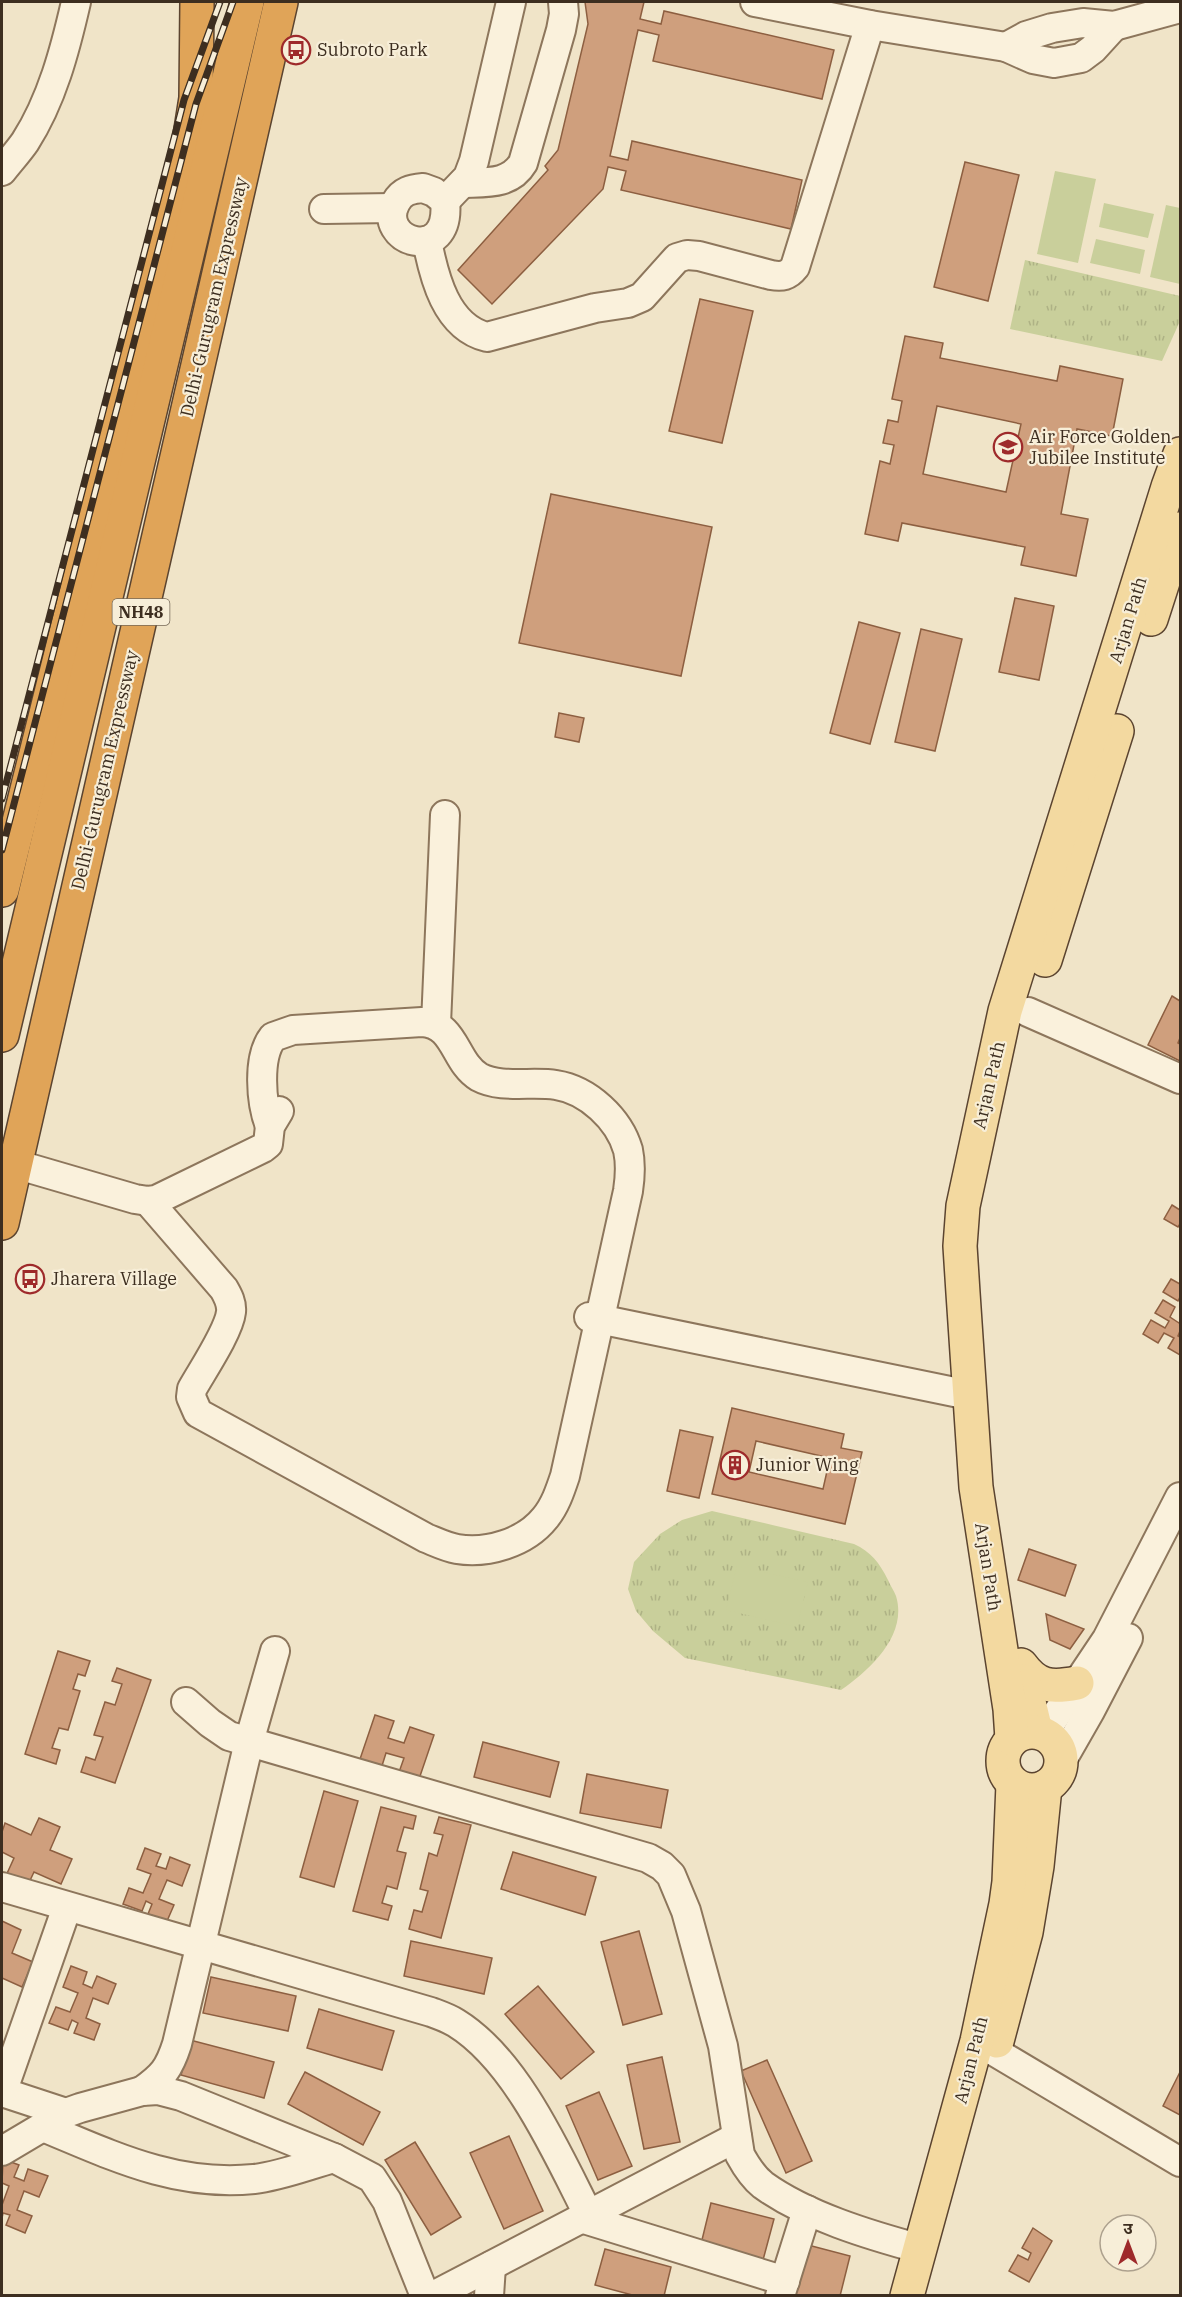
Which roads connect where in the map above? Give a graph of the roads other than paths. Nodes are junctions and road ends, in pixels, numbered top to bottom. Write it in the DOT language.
graph roads {
  1 [pos="76,2"];
  2 [pos="197,2"];
  3 [pos="247,2"];
  4 [pos="281,2"];
  5 [pos="511,2"];
  6 [pos="563,2"];
  7 [pos="755,2"];
  8 [pos="1180,8"];
  9 [pos="870,25"];
  10 [pos="2,171"];
  11 [pos="454,192"];
  12 [pos="393,207"];
  13 [pos="324,209"];
  14 [pos="427,241"];
  15 [pos="1180,454"];
  16 [pos="1180,529"];
  17 [pos="445,815"];
  18 [pos="2,890"];
  19 [pos="1028,1012"];
  20 [pos="436,1024"];
  21 [pos="2,1035"];
  22 [pos="1180,1079"];
  23 [pos="270,1126"];
  24 [pos="15,1164"];
  25 [pos="148,1201"];
  26 [pos="2,1223"];
  27 [pos="595,1312"];
  28 [pos="968,1380"];
  29 [pos="1180,1497"];
  30 [pos="1180,1534"];
  31 [pos="275,1651"];
  32 [pos="1021,1665"];
  33 [pos="1077,1683"];
  34 [pos="186,1702"];
  35 [pos="1030,1734"];
  36 [pos="249,1742"];
  37 [pos="1062,1760"];
  38 [pos="1013,1784"];
  39 [pos="1045,1787"];
  40 [pos="2,1887"];
  41 [pos="67,1907"];
  42 [pos="200,1945"];
  43 [pos="986,2046"];
  44 [pos="142,2091"];
  45 [pos="2,2092"];
  46 [pos="55,2120"];
  47 [pos="737,2137"];
  48 [pos="2,2151"];
  49 [pos="334,2158"];
  50 [pos="1180,2162"];
  51 [pos="807,2210"];
  52 [pos="585,2216"];
  53 [pos="921,2249"];
  54 [pos="490,2266"];
  55 [pos="782,2288"];
  56 [pos="914,2294"];
  57 [pos="426,2295"];
  58 [pos="433,2295"];
  59 [pos="489,2295"];
  1 -- 10 [label="lane"];
  2 -- 18 [label="highway"];
  3 -- 21 [label="highway, Delhi-Gurugram Expressway / NH48"];
  4 -- 24 [label="highway, Delhi-Gurugram Expressway / NH48"];
  5 -- 11 [label="lane"];
  6 -- 11 [label="lane"];
  7 -- 9 [label="lane"];
  8 -- 9 [label="lane"];
  9 -- 14 [label="lane"];
  11 -- 12 [label="lane"];
  11 -- 14 [label="lane"];
  12 -- 13 [label="lane"];
  12 -- 14 [label="lane"];
  15 -- 28 [label="main road, Arjan Path"];
  16 -- 19 [label="main road, Arjan Path"];
  17 -- 20 [label="lane"];
  19 -- 22 [label="lane"];
  19 -- 32 [label="main road, Arjan Path"];
  20 -- 23 [label="lane"];
  20 -- 27 [label="lane"];
  23 -- 25 [label="lane"];
  23 -- 27 [label="lane"];
  24 -- 25 [label="lane"];
  24 -- 26 [label="highway, Delhi-Gurugram Expressway / NH48"];
  25 -- 27 [label="lane"];
  27 -- 28 [label="lane"];
  28 -- 35 [label="main road, Arjan Path"];
  29 -- 33 [label="lane"];
  30 -- 37 [label="lane"];
  31 -- 36 [label="lane"];
  32 -- 33 [label="main road"];
  32 -- 35 [label="main road, Arjan Path"];
  33 -- 35 [label="lane"];
  34 -- 36 [label="lane"];
  35 -- 37 [label="main road"];
  35 -- 38 [label="main road"];
  36 -- 42 [label="lane"];
  36 -- 47 [label="lane"];
  37 -- 39 [label="main road"];
  38 -- 39 [label="main road"];
  38 -- 43 [label="main road, Arjan Path"];
  39 -- 43 [label="main road, Arjan Path"];
  40 -- 41 [label="lane"];
  41 -- 42 [label="lane"];
  41 -- 45 [label="lane"];
  42 -- 44 [label="lane"];
  42 -- 52 [label="lane"];
  43 -- 50 [label="lane"];
  43 -- 53 [label="main road, Arjan Path"];
  43 -- 56 [label="main road, Arjan Path"];
  44 -- 46 [label="lane"];
  44 -- 49 [label="lane"];
  45 -- 46 [label="lane"];
  46 -- 48 [label="lane"];
  46 -- 49 [label="lane"];
  47 -- 51 [label="lane"];
  47 -- 52 [label="lane"];
  49 -- 57 [label="lane"];
  51 -- 53 [label="lane"];
  51 -- 55 [label="lane"];
  52 -- 54 [label="lane"];
  52 -- 55 [label="lane"];
  53 -- 56 [label="main road, Arjan Path"];
  54 -- 58 [label="lane"];
  54 -- 59 [label="lane"];
}
